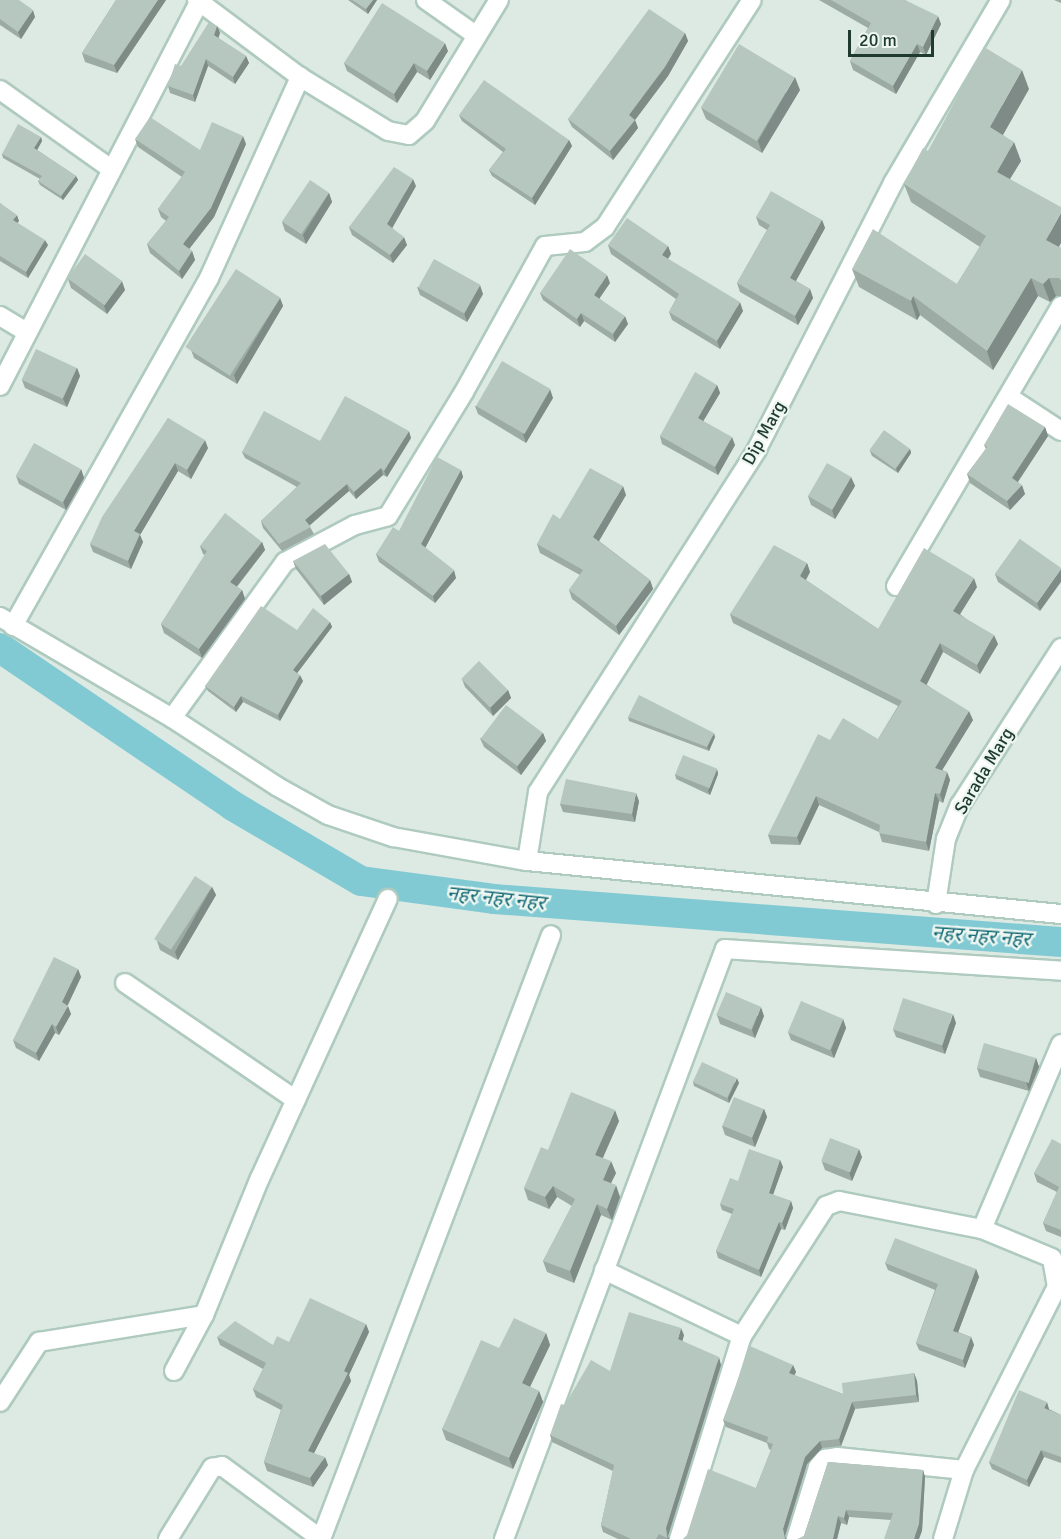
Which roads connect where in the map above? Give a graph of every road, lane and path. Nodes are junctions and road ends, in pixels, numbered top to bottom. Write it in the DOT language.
graph roads {
  1 [pos="199,0"];
  2 [pos="426,0"];
  3 [pos="499,0"];
  4 [pos="752,0"];
  5 [pos="1001,0"];
  6 [pos="477,36"];
  7 [pos="300,77"];
  8 [pos="0,90"];
  9 [pos="111,169"];
  10 [pos="1061,306"];
  11 [pos="0,315"];
  12 [pos="27,332"];
  13 [pos="0,386"];
  14 [pos="1009,397"];
  15 [pos="1061,431"];
  16 [pos="896,586"];
  17 [pos="6,622"];
  18 [pos="1061,648"];
  19 [pos="172,718"];
  20 [pos="527,861"];
  21 [pos="388,899"];
  22 [pos="936,904"];
  23 [pos="1061,914"];
  24 [pos="551,935"];
  25 [pos="1061,970"];
  26 [pos="125,983"];
  27 [pos="1061,1044"];
  28 [pos="296,1100"];
  29 [pos="982,1229"];
  30 [pos="604,1270"];
  31 [pos="204,1315"];
  32 [pos="741,1336"];
  33 [pos="174,1371"];
  34 [pos="0,1402"];
  35 [pos="964,1470"];
  36 [pos="168,1539"];
  37 [pos="321,1539"];
  38 [pos="504,1539"];
  39 [pos="680,1539"];
  40 [pos="796,1539"];
  41 [pos="943,1539"];
  1 -- 7 [label="street"];
  1 -- 9 [label="street"];
  2 -- 6 [label="street"];
  3 -- 6 [label="street"];
  4 -- 19 [label="street"];
  5 -- 20 [label="street, Dip Marg"];
  6 -- 7 [label="street"];
  7 -- 17 [label="street"];
  8 -- 9 [label="street"];
  9 -- 12 [label="street"];
  10 -- 14 [label="street"];
  11 -- 12 [label="street"];
  12 -- 13 [label="street"];
  14 -- 15 [label="street"];
  14 -- 16 [label="street"];
  17 -- 19 [label="street"];
  18 -- 22 [label="street, Sarada Marg"];
  19 -- 20 [label="street"];
  20 -- 22 [label="street"];
  21 -- 28 [label="street"];
  22 -- 23 [label="street"];
  24 -- 37 [label="street"];
  25 -- 30 [label="street"];
  26 -- 28 [label="street"];
  27 -- 29 [label="street"];
  28 -- 31 [label="street"];
  29 -- 32 [label="street"];
  29 -- 35 [label="street"];
  30 -- 32 [label="street"];
  30 -- 38 [label="street"];
  31 -- 33 [label="street"];
  31 -- 34 [label="street"];
  32 -- 39 [label="street"];
  35 -- 40 [label="street"];
  35 -- 41 [label="street"];
  36 -- 37 [label="street"];
}
